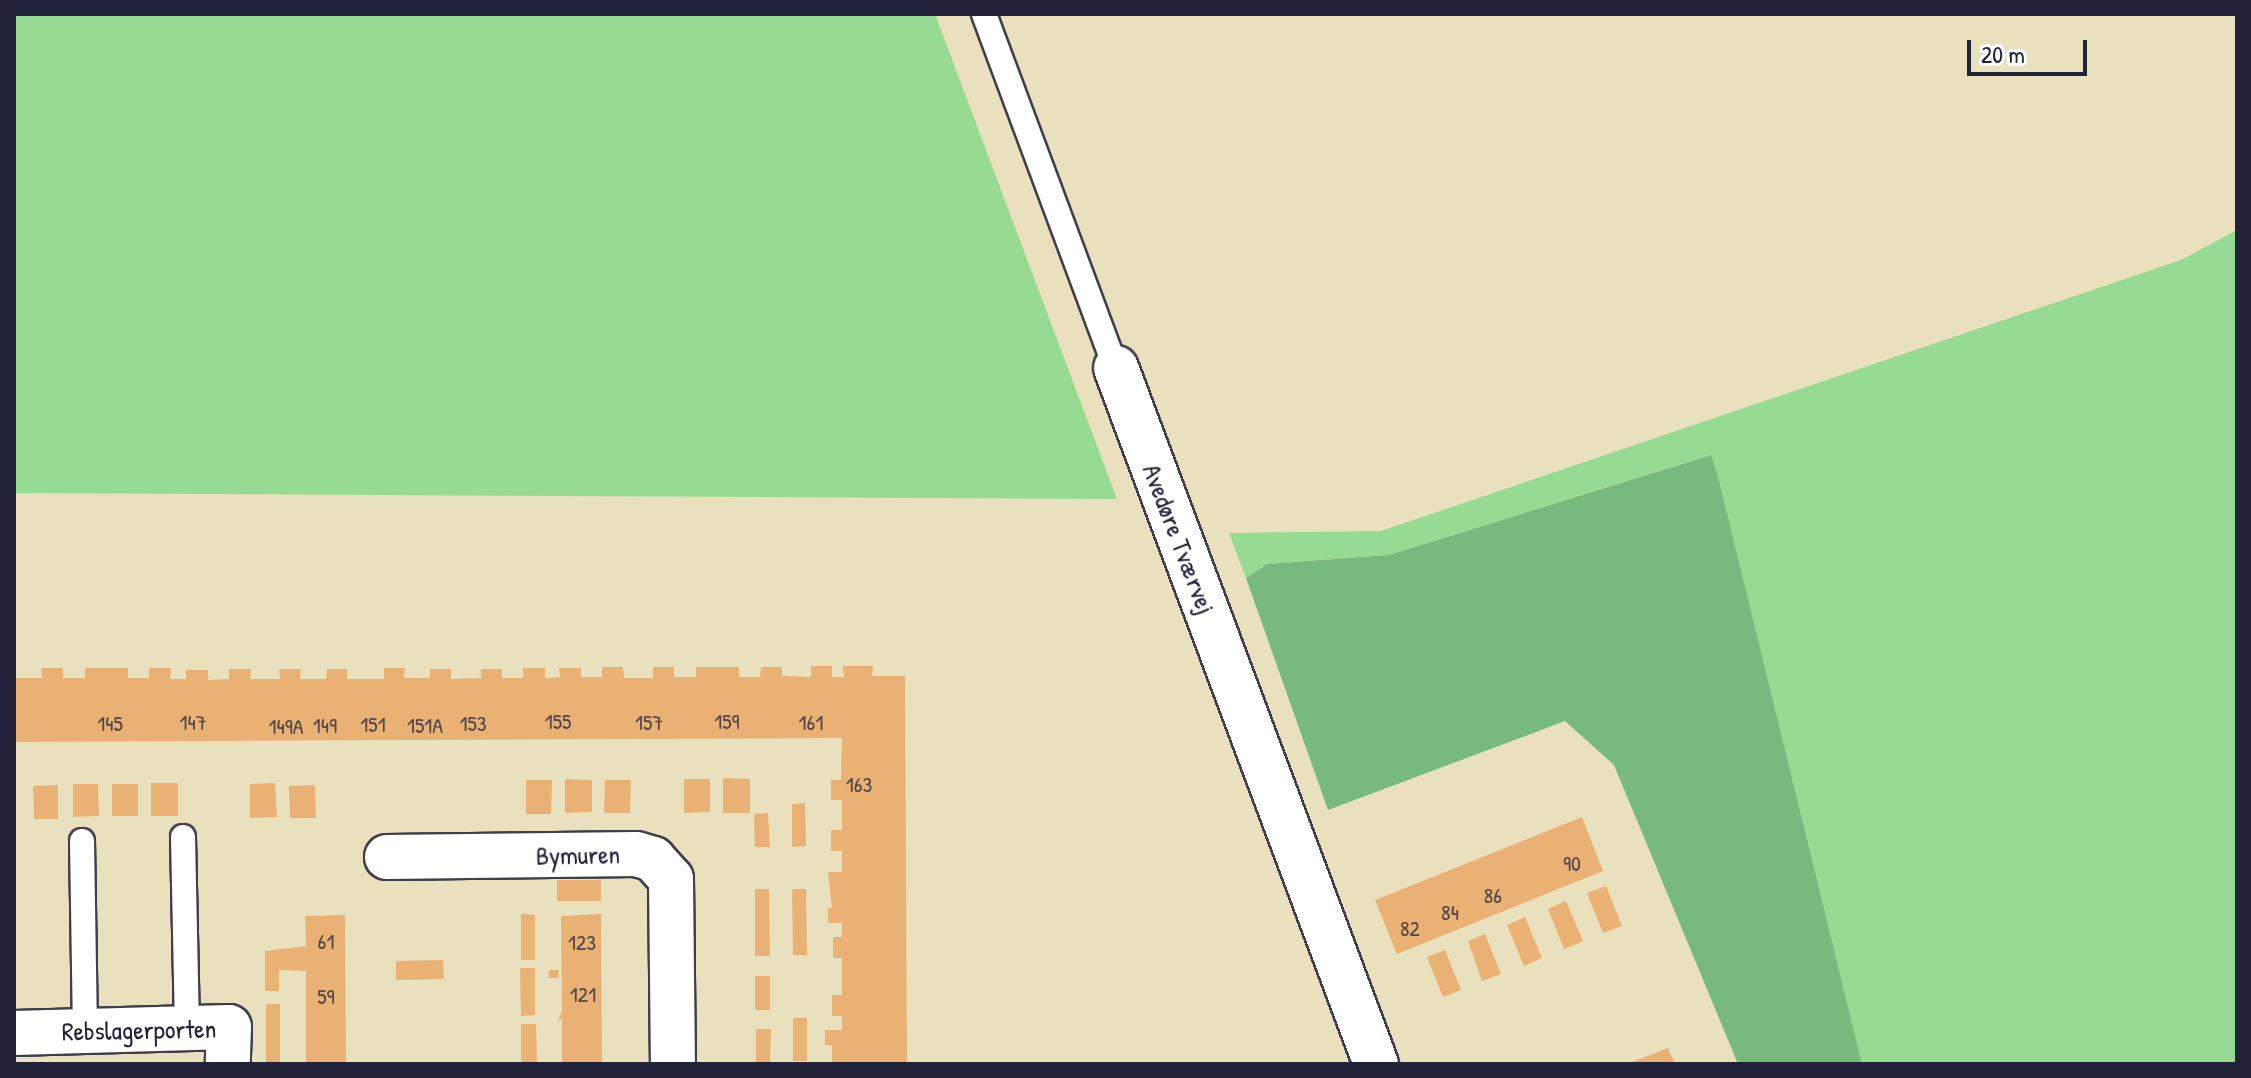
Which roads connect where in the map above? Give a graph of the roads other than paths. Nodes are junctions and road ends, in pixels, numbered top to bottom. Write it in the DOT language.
graph roads {
  1 [pos="984,14"];
  2 [pos="1116,368"];
  3 [pos="183,837"];
  4 [pos="82,841"];
  5 [pos="387,857"];
  6 [pos="187,1028"];
  7 [pos="85,1031"];
  8 [pos="14,1033"];
  9 [pos="228,1064"];
  10 [pos="673,1064"];
  11 [pos="1376,1064"];
  1 -- 2 [label="lane, Avedøre Tværvej"];
  2 -- 11 [label="street, Avedøre Tværvej"];
  3 -- 6 [label="lane"];
  4 -- 7 [label="lane"];
  5 -- 10 [label="street, Bymuren"];
  6 -- 7 [label="street, Rebslagerporten"];
  6 -- 9 [label="street, Rebslagerporten"];
  7 -- 8 [label="street, Rebslagerporten"];
}
